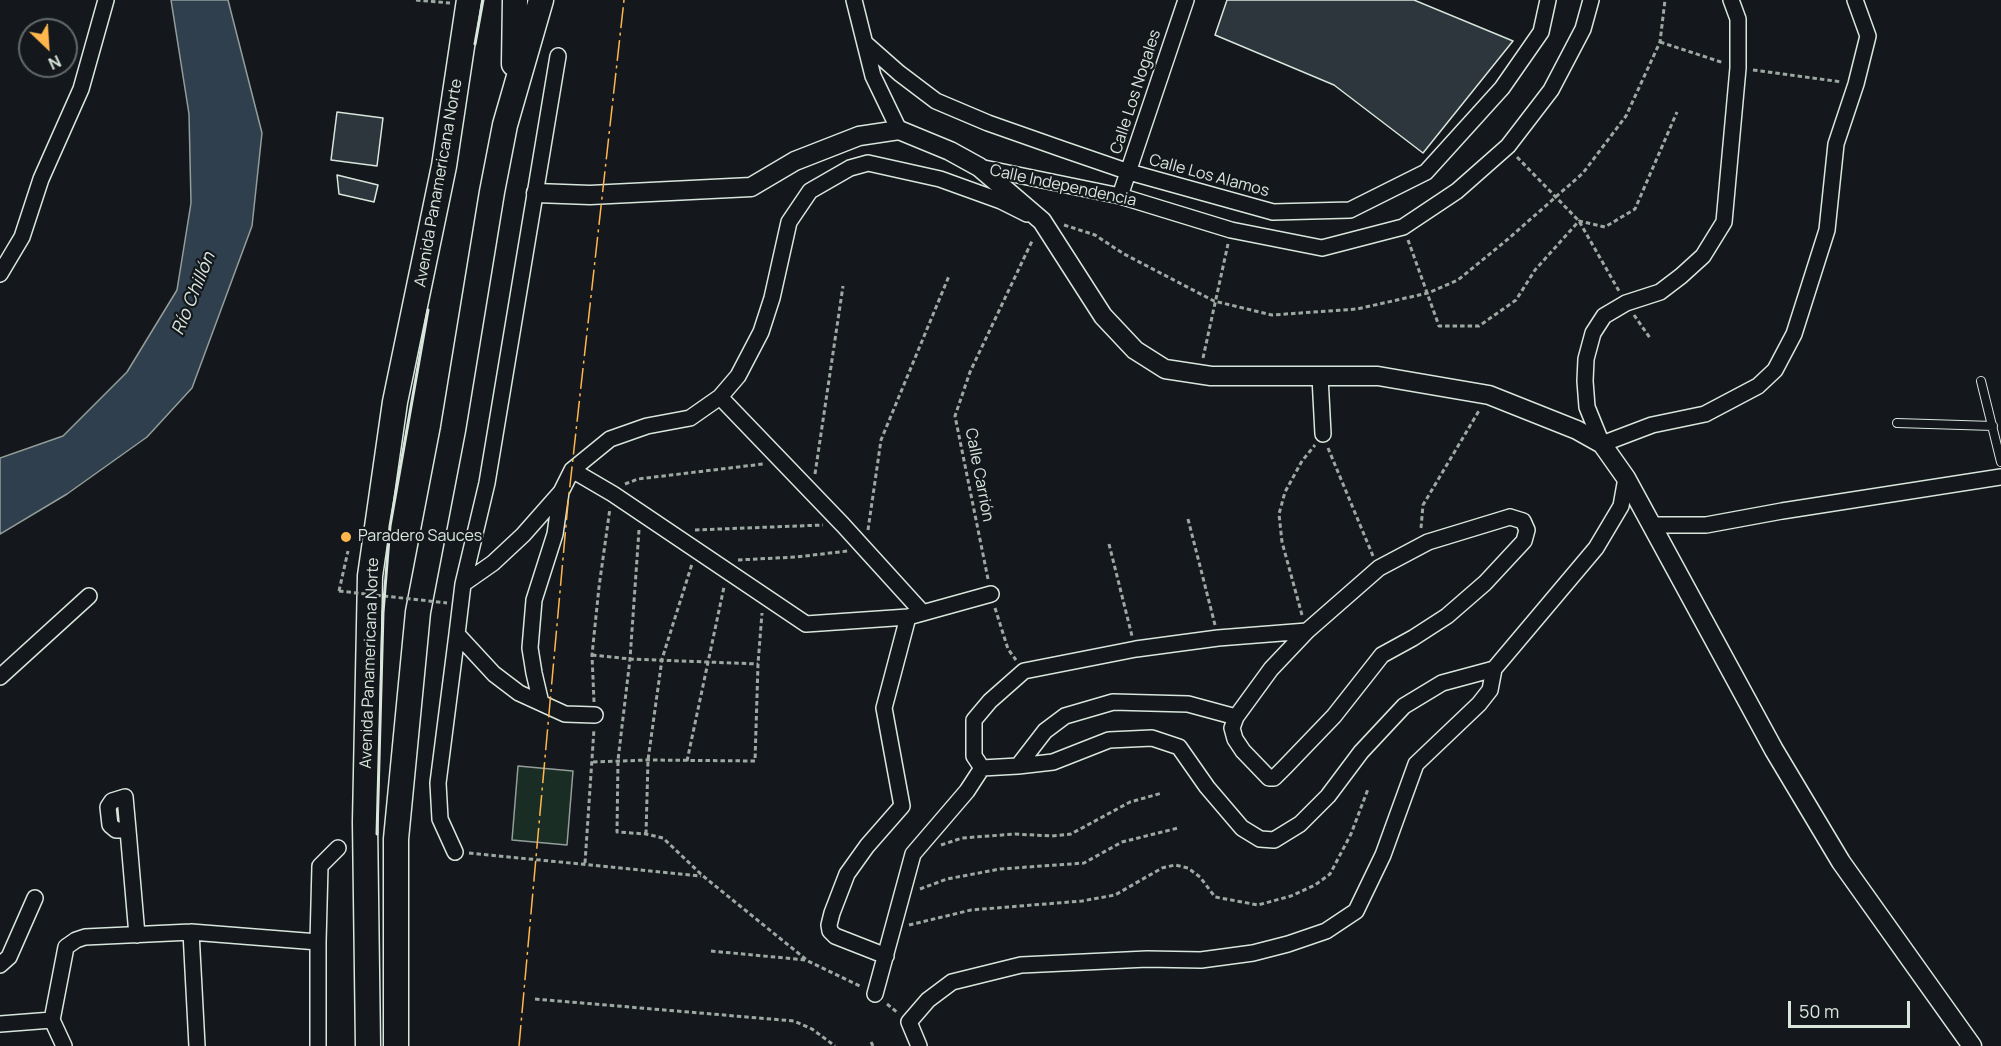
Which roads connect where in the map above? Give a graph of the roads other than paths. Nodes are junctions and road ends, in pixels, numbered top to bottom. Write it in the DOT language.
graph roads {
  1 [pos="106,0"];
  2 [pos="515,0"];
  3 [pos="541,0"];
  4 [pos="854,0"];
  5 [pos="1186,0"];
  6 [pos="1548,0"];
  7 [pos="1591,0"];
  8 [pos="1731,0"];
  9 [pos="1855,0"];
  10 [pos="469,3"];
  11 [pos="865,43"];
  12 [pos="558,56"];
  13 [pos="514,93"];
  14 [pos="900,130"];
  15 [pos="980,167"];
  16 [pos="1129,172"];
  17 [pos="536,193"];
  18 [pos="1120,196"];
  19 [pos="1042,221"];
  20 [pos="0,274"];
  21 [pos="1320,377"];
  22 [pos="1981,381"];
  23 [pos="720,397"];
  24 [pos="1897,423"];
  25 [pos="1993,426"];
  26 [pos="1323,434"];
  27 [pos="1602,444"];
  28 [pos="2001,462"];
  29 [pos="572,470"];
  30 [pos="2001,477"];
  31 [pos="1626,478"];
  32 [pos="561,492"];
  33 [pos="1653,525"];
  34 [pos="463,584"];
  35 [pos="991,594"];
  36 [pos="89,596"];
  37 [pos="923,613"];
  38 [pos="908,617"];
  39 [pos="1307,631"];
  40 [pos="457,634"];
  41 [pos="1494,669"];
  42 [pos="0,677"];
  43 [pos="541,704"];
  44 [pos="595,715"];
  45 [pos="1236,717"];
  46 [pos="1018,766"];
  47 [pos="982,768"];
  48 [pos="128,830"];
  49 [pos="338,848"];
  50 [pos="455,852"];
  51 [pos="34,898"];
  52 [pos="191,932"];
  53 [pos="137,935"];
  54 [pos="318,942"];
  55 [pos="885,956"];
  56 [pos="0,965"];
  57 [pos="875,994"];
  58 [pos="52,1020"];
  59 [pos="0,1024"];
  60 [pos="64,1046"];
  61 [pos="197,1046"];
  62 [pos="318,1046"];
  63 [pos="368,1046"];
  64 [pos="396,1046"];
  65 [pos="919,1046"];
  66 [pos="1972,1046"];
  1 -- 20 [label="street"];
  2 -- 13 [label="highway"];
  3 -- 13 [label="highway"];
  4 -- 11 [label="street"];
  5 -- 16 [label="street, Calle Los Nogales"];
  6 -- 16 [label="street, Calle Los Alamos"];
  7 -- 18 [label="street, Calle Independencia"];
  8 -- 27 [label="street"];
  9 -- 27 [label="street"];
  10 -- 63 [label="highway, Avenida Panamericana Norte"];
  11 -- 14 [label="street"];
  11 -- 16 [label="street, Calle Los Alamos"];
  12 -- 17 [label="street"];
  13 -- 64 [label="highway"];
  14 -- 15 [label="street, Calle Independencia"];
  14 -- 17 [label="street"];
  15 -- 18 [label="street, Calle Independencia"];
  15 -- 19 [label="street"];
  16 -- 18 [label="street, Calle Los Nogales"];
  17 -- 34 [label="street"];
  19 -- 21 [label="street"];
  19 -- 23 [label="street"];
  21 -- 26 [label="street"];
  21 -- 27 [label="street"];
  22 -- 25 [label="lane"];
  23 -- 29 [label="street"];
  23 -- 37 [label="street"];
  24 -- 25 [label="lane"];
  25 -- 28 [label="lane"];
  27 -- 31 [label="street"];
  29 -- 32 [label="street"];
  29 -- 38 [label="street"];
  30 -- 33 [label="street"];
  31 -- 33 [label="street"];
  31 -- 41 [label="street"];
  32 -- 34 [label="street"];
  32 -- 43 [label="street"];
  33 -- 66 [label="street"];
  34 -- 40 [label="street"];
  35 -- 37 [label="street"];
  36 -- 42 [label="street"];
  37 -- 38 [label="street"];
  38 -- 55 [label="street"];
  39 -- 45 [label="street"];
  39 -- 45 [label="street"];
  39 -- 47 [label="street"];
  40 -- 43 [label="street"];
  40 -- 50 [label="street"];
  41 -- 46 [label="street"];
  41 -- 65 [label="street"];
  43 -- 44 [label="street"];
  45 -- 46 [label="street"];
  46 -- 47 [label="street"];
  47 -- 55 [label="street"];
  48 -- 53 [label="street"];
  49 -- 54 [label="street"];
  51 -- 56 [label="street"];
  52 -- 53 [label="street"];
  52 -- 54 [label="street"];
  52 -- 61 [label="street"];
  53 -- 58 [label="street"];
  54 -- 62 [label="street"];
  55 -- 57 [label="street"];
  58 -- 59 [label="street"];
  58 -- 60 [label="street"];
}
